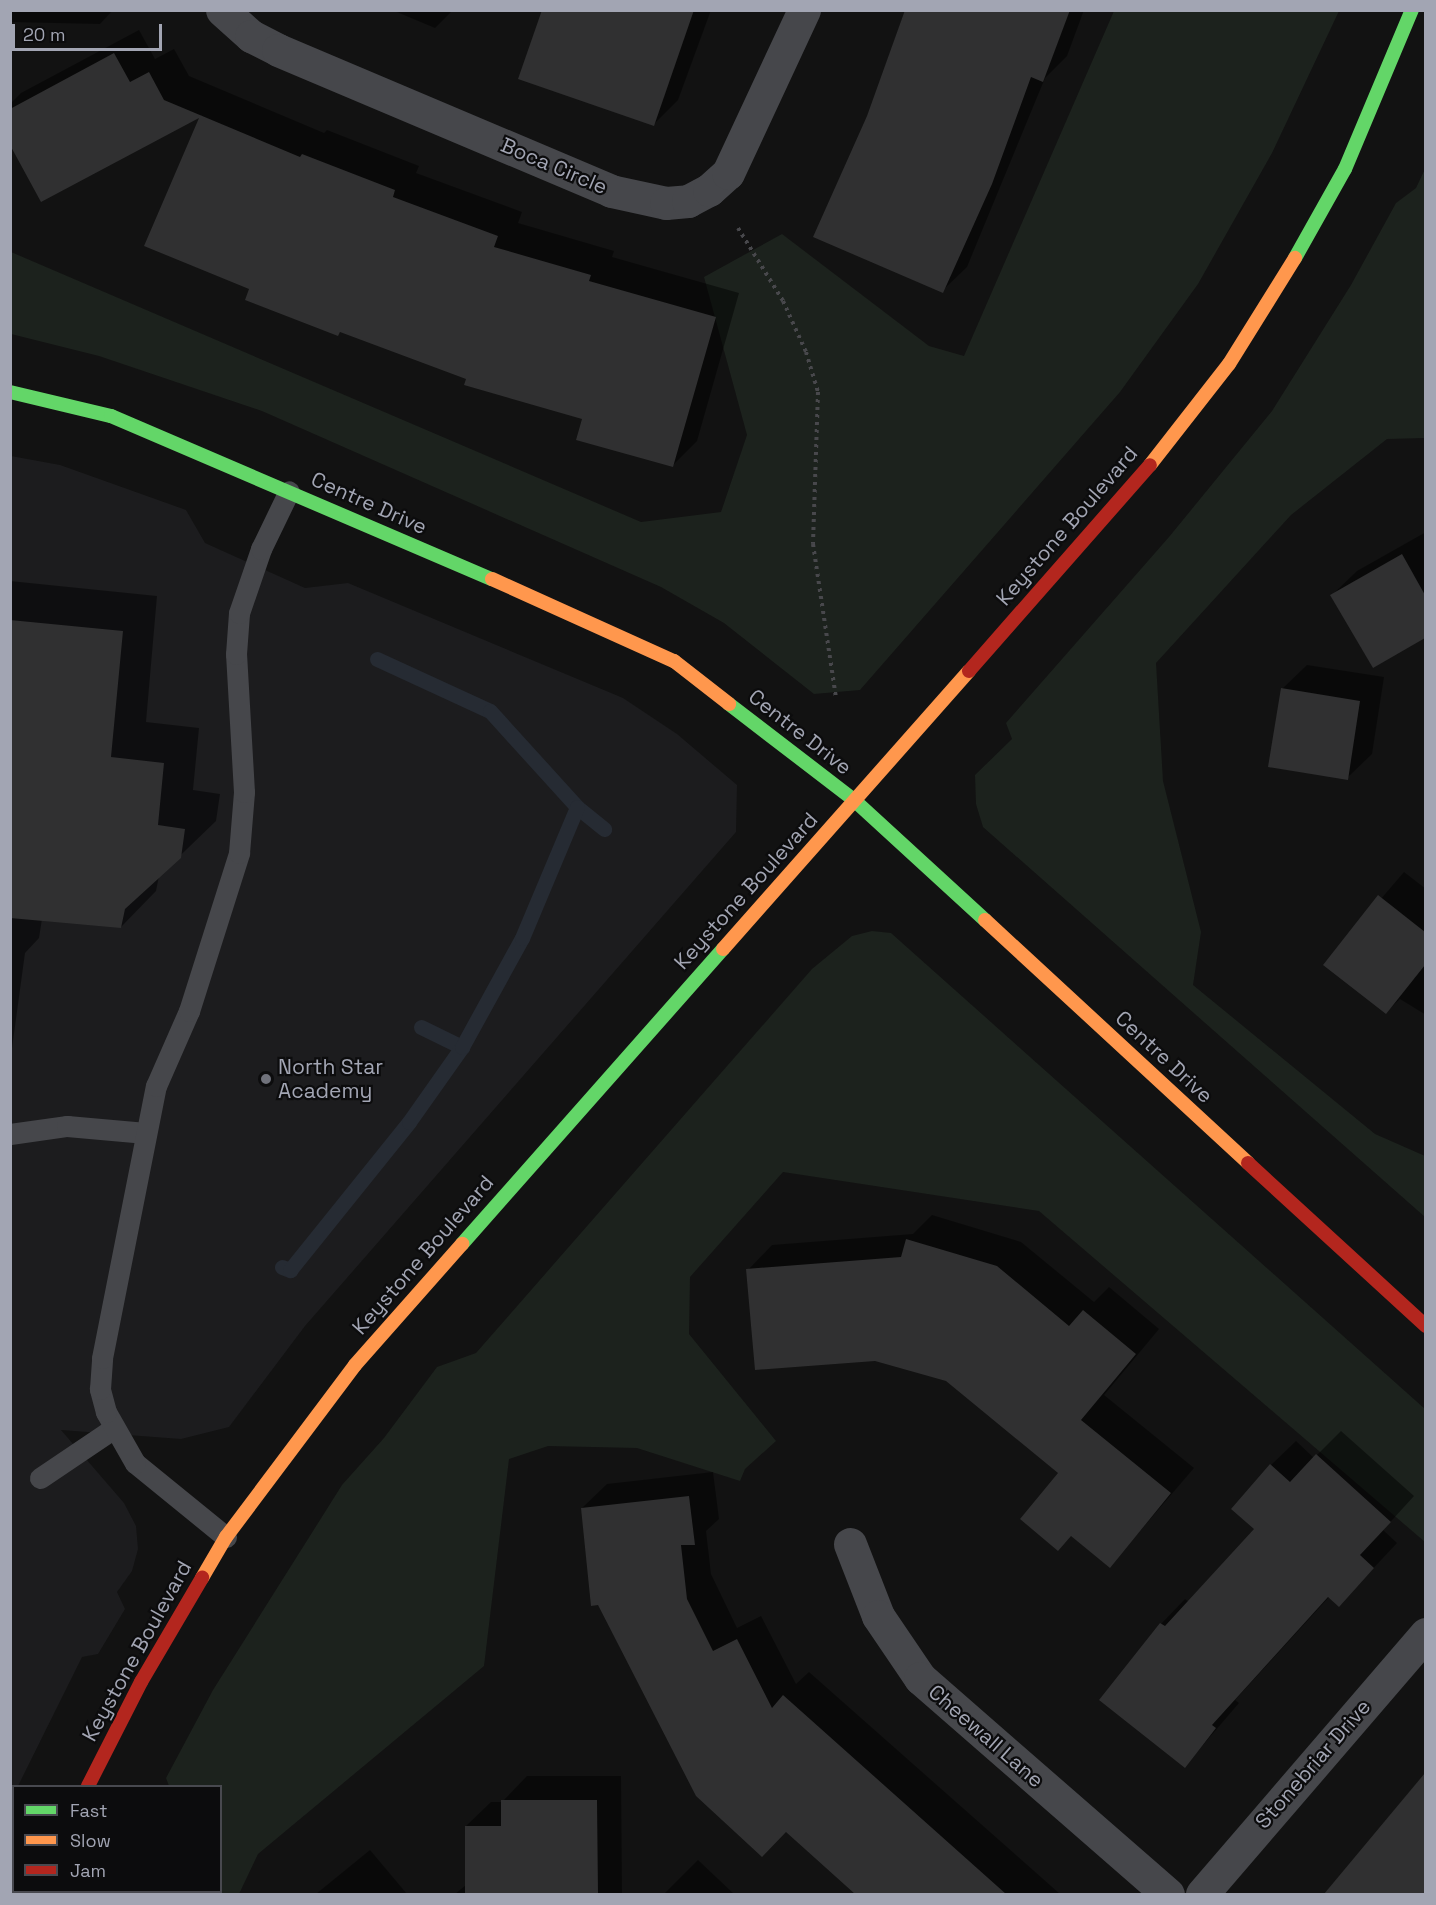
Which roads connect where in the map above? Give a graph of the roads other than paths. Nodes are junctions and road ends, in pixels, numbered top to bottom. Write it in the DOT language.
graph roads {
  1 [pos="222,10"];
  2 [pos="804,10"];
  3 [pos="1412,10"];
  4 [pos="10,392"];
  5 [pos="289,491"];
  6 [pos="854,801"];
  7 [pos="146,1133"];
  8 [pos="10,1134"];
  9 [pos="1425,1326"];
  10 [pos="114,1428"];
  11 [pos="40,1478"];
  12 [pos="226,1538"];
  13 [pos="850,1544"];
  14 [pos="1425,1634"];
  15 [pos="89,1785"];
  16 [pos="1167,1894"];
  17 [pos="1202,1894"];
  1 -- 2 [label="street, Boca Circle"];
  3 -- 6 [label="street, Keystone Boulevard"];
  4 -- 5 [label="street, Centre Drive"];
  5 -- 6 [label="street, Centre Drive"];
  5 -- 7 [label="lane"];
  6 -- 9 [label="street, Centre Drive"];
  6 -- 12 [label="street, Keystone Boulevard"];
  7 -- 8 [label="lane"];
  7 -- 10 [label="lane"];
  10 -- 11 [label="lane"];
  10 -- 12 [label="lane"];
  12 -- 15 [label="street, Keystone Boulevard"];
  13 -- 16 [label="street, Cheewall Lane"];
  14 -- 17 [label="street, Stonebriar Drive"];
}
